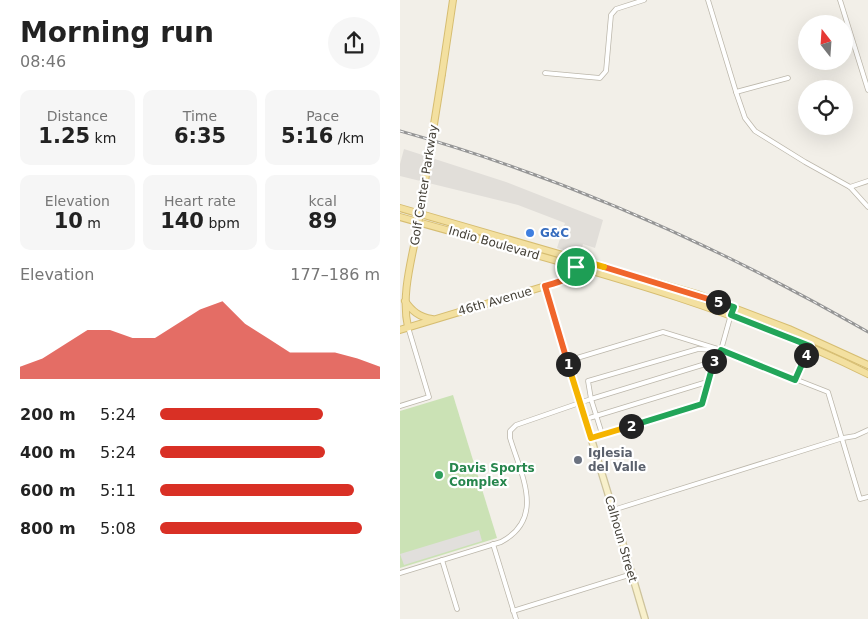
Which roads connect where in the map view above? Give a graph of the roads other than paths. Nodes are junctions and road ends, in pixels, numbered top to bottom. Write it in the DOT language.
graph roads {
  1 [pos="453,0"];
  2 [pos="644,0"];
  3 [pos="708,0"];
  4 [pos="840,0"];
  5 [pos="545,73"];
  6 [pos="788,78"];
  7 [pos="868,90"];
  8 [pos="736,92"];
  9 [pos="868,181"];
  10 [pos="850,187"];
  11 [pos="868,207"];
  12 [pos="400,208"];
  13 [pos="400,216"];
  14 [pos="580,260"];
  15 [pos="576,267"];
  16 [pos="545,286"];
  17 [pos="405,301"];
  18 [pos="734,307"];
  19 [pos="731,315"];
  20 [pos="434,319"];
  21 [pos="408,327"];
  22 [pos="400,330"];
  23 [pos="813,339"];
  24 [pos="810,346"];
  25 [pos="721,350"];
  26 [pos="567,361"];
  27 [pos="712,362"];
  28 [pos="868,365"];
  29 [pos="868,374"];
  30 [pos="795,380"];
  31 [pos="707,382"];
  32 [pos="591,400"];
  33 [pos="581,403"];
  34 [pos="400,406"];
  35 [pos="596,415"];
  36 [pos="586,419"];
  37 [pos="868,430"];
  38 [pos="602,434"];
  39 [pos="591,438"];
  40 [pos="842,438"];
  41 [pos="868,497"];
  42 [pos="613,510"];
  43 [pos="493,544"];
  44 [pos="442,560"];
  45 [pos="400,573"];
  46 [pos="632,574"];
  47 [pos="457,609"];
  48 [pos="513,611"];
  49 [pos="516,619"];
  50 [pos="644,619"];
  1 -- 17 [label="main road, Golf Center Parkway, bridge"];
  2 -- 5 [label="street"];
  3 -- 8 [label="street"];
  4 -- 7 [label="street"];
  6 -- 8 [label="street"];
  8 -- 10 [label="street"];
  9 -- 10 [label="street"];
  10 -- 11 [label="street"];
  12 -- 14 [label="main road, Indio Boulevard"];
  13 -- 15 [label="main road, Indio Boulevard"];
  14 -- 15 [label="main road, 46th Avenue"];
  14 -- 18 [label="main road, Indio Boulevard"];
  15 -- 16 [label="main road, 46th Avenue"];
  15 -- 19 [label="main road, Indio Boulevard"];
  16 -- 20 [label="main road, 46th Avenue"];
  16 -- 26 [label="street, Calhoun Street"];
  17 -- 20 [label="main road"];
  17 -- 21 [label="main road, Golf Center Parkway"];
  18 -- 19 [label="street"];
  18 -- 23 [label="main road, Indio Boulevard"];
  19 -- 24 [label="main road, Indio Boulevard"];
  19 -- 25 [label="street"];
  20 -- 21 [label="main road, 46th Avenue"];
  21 -- 22 [label="main road, 46th Avenue"];
  21 -- 34 [label="street, Golf Center Parkway"];
  23 -- 24 [label="street"];
  23 -- 28 [label="main road, Indio Boulevard"];
  24 -- 29 [label="main road, Indio Boulevard"];
  24 -- 30 [label="street"];
  25 -- 26 [label="street"];
  25 -- 27 [label="street"];
  25 -- 30 [label="street"];
  25 -- 32 [label="street"];
  26 -- 33 [label="street, Calhoun Street"];
  27 -- 31 [label="street"];
  27 -- 32 [label="street"];
  30 -- 40 [label="street"];
  31 -- 35 [label="street"];
  31 -- 38 [label="street"];
  32 -- 33 [label="street"];
  32 -- 35 [label="street"];
  33 -- 36 [label="street, Calhoun Street"];
  33 -- 43 [label="street"];
  35 -- 36 [label="street"];
  35 -- 38 [label="street"];
  36 -- 39 [label="street, Calhoun Street"];
  37 -- 40 [label="street"];
  38 -- 39 [label="street"];
  39 -- 42 [label="street, Calhoun Street"];
  40 -- 41 [label="street"];
  40 -- 42 [label="street"];
  42 -- 46 [label="street, Calhoun Street"];
  43 -- 44 [label="street"];
  43 -- 48 [label="street"];
  44 -- 45 [label="street"];
  44 -- 47 [label="street"];
  46 -- 48 [label="street"];
  46 -- 50 [label="street, Calhoun Street"];
  48 -- 49 [label="street"];
}
